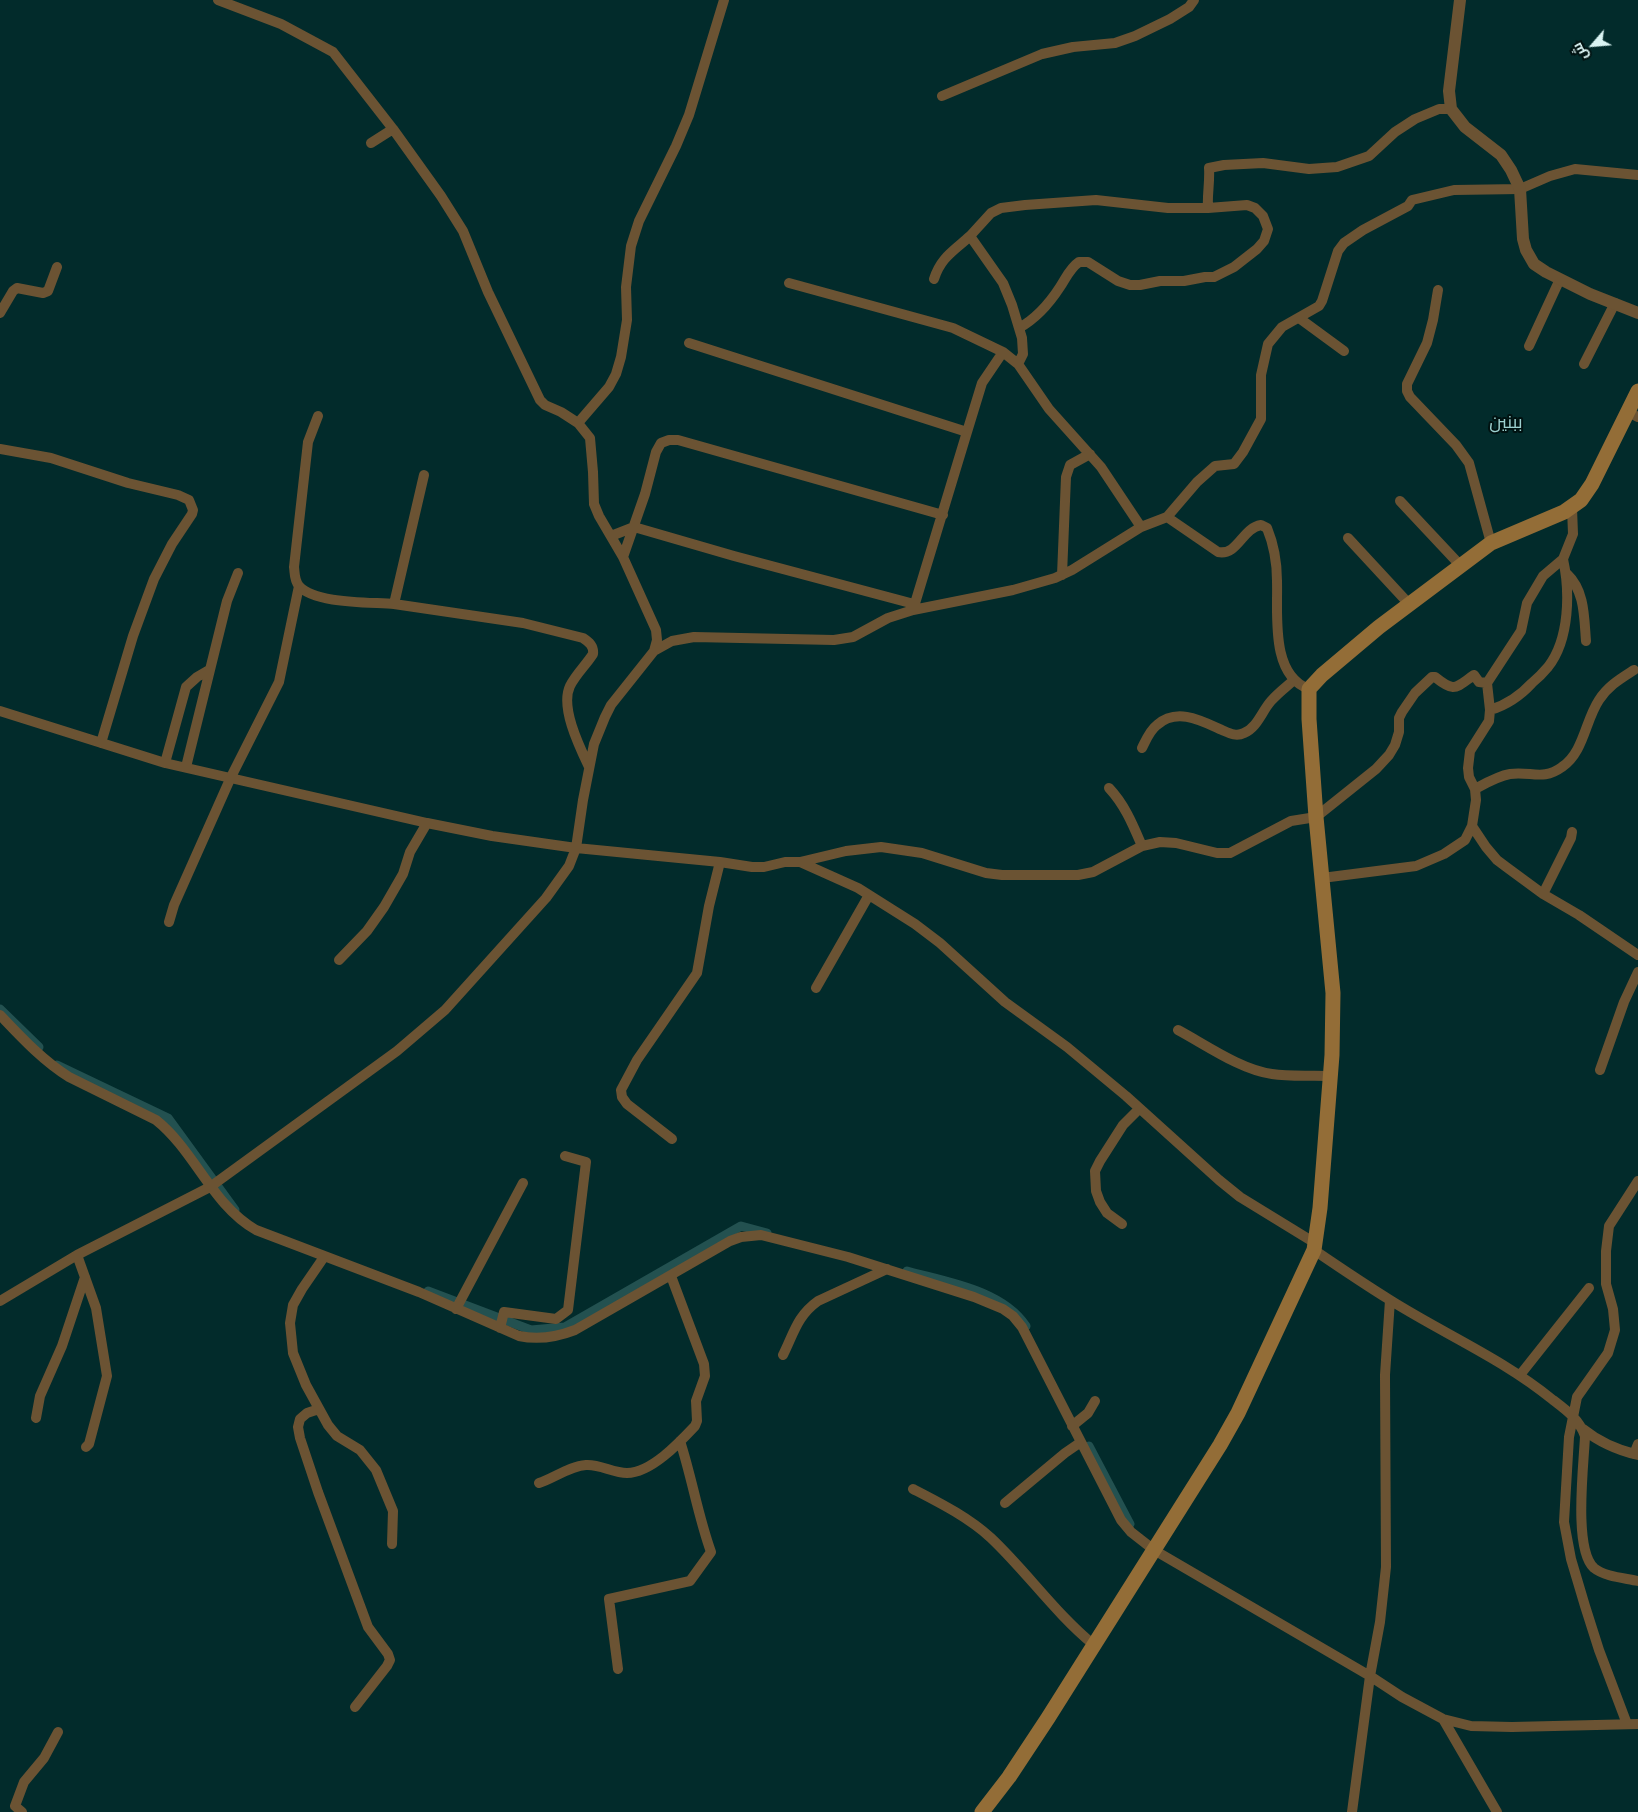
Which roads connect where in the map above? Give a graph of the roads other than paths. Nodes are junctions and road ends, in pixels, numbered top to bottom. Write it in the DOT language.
graph roads {
  1 [pos="218,0"];
  2 [pos="724,0"];
  3 [pos="1194,0"];
  4 [pos="1460,0"];
  5 [pos="942,96"];
  6 [pos="1451,109"];
  7 [pos="393,129"];
  8 [pos="371,143"];
  9 [pos="1638,175"];
  10 [pos="1520,189"];
  11 [pos="1208,208"];
  12 [pos="970,236"];
  13 [pos="57,267"];
  14 [pos="934,279"];
  15 [pos="1560,280"];
  16 [pos="789,283"];
  17 [pos="1438,290"];
  18 [pos="1614,303"];
  19 [pos="0,313"];
  20 [pos="1638,313"];
  21 [pos="1299,318"];
  22 [pos="1019,328"];
  23 [pos="689,343"];
  24 [pos="1529,346"];
  25 [pos="1344,351"];
  26 [pos="1003,352"];
  27 [pos="1018,364"];
  28 [pos="1584,364"];
  29 [pos="1638,391"];
  30 [pos="1633,415"];
  31 [pos="318,416"];
  32 [pos="578,423"];
  33 [pos="967,432"];
  34 [pos="0,449"];
  35 [pos="1090,454"];
  36 [pos="424,475"];
  37 [pos="1400,501"];
  38 [pos="1572,508"];
  39 [pos="943,515"];
  40 [pos="1167,517"];
  41 [pos="634,526"];
  42 [pos="1141,528"];
  43 [pos="611,536"];
  44 [pos="1348,538"];
  45 [pos="1492,542"];
  46 [pos="622,557"];
  47 [pos="1563,559"];
  48 [pos="1460,565"];
  49 [pos="238,573"];
  50 [pos="1566,573"];
  51 [pos="1062,574"];
  52 [pos="299,586"];
  53 [pos="394,604"];
  54 [pos="1410,605"];
  55 [pos="914,607"];
  56 [pos="1586,640"];
  57 [pos="654,652"];
  58 [pos="209,670"];
  59 [pos="1634,670"];
  60 [pos="1294,680"];
  61 [pos="1487,683"];
  62 [pos="1309,688"];
  63 [pos="1490,710"];
  64 [pos="0,711"];
  65 [pos="102,743"];
  66 [pos="1142,748"];
  67 [pos="165,763"];
  68 [pos="186,767"];
  69 [pos="589,767"];
  70 [pos="231,777"];
  71 [pos="1109,788"];
  72 [pos="1475,789"];
  73 [pos="1316,817"];
  74 [pos="427,824"];
  75 [pos="1472,826"];
  76 [pos="1572,832"];
  77 [pos="1142,846"];
  78 [pos="576,848"];
  79 [pos="720,862"];
  80 [pos="800,862"];
  81 [pos="1322,878"];
  82 [pos="1543,894"];
  83 [pos="869,895"];
  84 [pos="169,922"];
  85 [pos="1638,955"];
  86 [pos="339,960"];
  87 [pos="1638,972"];
  88 [pos="816,988"];
  89 [pos="0,1015"];
  90 [pos="1178,1030"];
  91 [pos="1600,1070"];
  92 [pos="1331,1076"];
  93 [pos="1139,1109"];
  94 [pos="672,1139"];
  95 [pos="565,1156"];
  96 [pos="1638,1181"];
  97 [pos="523,1183"];
  98 [pos="210,1187"];
  99 [pos="1122,1224"];
  100 [pos="1315,1247"];
  101 [pos="77,1255"];
  102 [pos="324,1257"];
  103 [pos="887,1269"];
  104 [pos="671,1276"];
  105 [pos="85,1277"];
  106 [pos="1589,1288"];
  107 [pos="1390,1300"];
  108 [pos="0,1301"];
  109 [pos="456,1309"];
  110 [pos="500,1328"];
  111 [pos="783,1355"];
  112 [pos="1520,1375"];
  113 [pos="1095,1401"];
  114 [pos="319,1408"];
  115 [pos="1573,1416"];
  116 [pos="36,1418"];
  117 [pos="1072,1426"];
  118 [pos="1582,1428"];
  119 [pos="680,1441"];
  120 [pos="1081,1442"];
  121 [pos="86,1447"];
  122 [pos="1637,1451"];
  123 [pos="539,1483"];
  124 [pos="913,1489"];
  125 [pos="1005,1503"];
  126 [pos="392,1544"];
  127 [pos="1154,1550"];
  128 [pos="1638,1581"];
  129 [pos="1094,1645"];
  130 [pos="618,1669"];
  131 [pos="1370,1676"];
  132 [pos="355,1707"];
  133 [pos="1443,1719"];
  134 [pos="1633,1724"];
  135 [pos="58,1732"];
  136 [pos="16,1810"];
  137 [pos="982,1812"];
  138 [pos="1352,1812"];
  139 [pos="1496,1812"];
  1 -- 7 [label="street"];
  2 -- 32 [label="street"];
  3 -- 5 [label="street"];
  4 -- 6 [label="street"];
  6 -- 10 [label="street"];
  6 -- 11 [label="street"];
  7 -- 8 [label="street"];
  7 -- 32 [label="street"];
  9 -- 10 [label="street"];
  10 -- 15 [label="street"];
  10 -- 21 [label="street"];
  11 -- 12 [label="street"];
  11 -- 22 [label="street"];
  12 -- 14 [label="street"];
  12 -- 22 [label="street"];
  13 -- 19 [label="street"];
  15 -- 18 [label="street"];
  15 -- 24 [label="street"];
  16 -- 26 [label="street"];
  17 -- 45 [label="street"];
  18 -- 20 [label="street"];
  18 -- 28 [label="street"];
  21 -- 25 [label="street"];
  21 -- 40 [label="street"];
  22 -- 27 [label="street"];
  23 -- 33 [label="street"];
  26 -- 27 [label="street"];
  26 -- 33 [label="street"];
  27 -- 35 [label="street"];
  29 -- 30 [label="main road"];
  30 -- 38 [label="main road"];
  31 -- 52 [label="street"];
  32 -- 43 [label="street"];
  33 -- 39 [label="street"];
  34 -- 65 [label="street"];
  35 -- 42 [label="street"];
  35 -- 51 [label="street"];
  36 -- 53 [label="street"];
  37 -- 48 [label="street"];
  38 -- 45 [label="main road"];
  38 -- 47 [label="street"];
  39 -- 41 [label="street"];
  39 -- 55 [label="street"];
  40 -- 42 [label="street"];
  40 -- 60 [label="street"];
  41 -- 43 [label="street"];
  41 -- 46 [label="street"];
  41 -- 55 [label="street"];
  42 -- 51 [label="street"];
  43 -- 46 [label="street"];
  44 -- 54 [label="street"];
  45 -- 48 [label="main road"];
  46 -- 57 [label="street"];
  47 -- 50 [label="street"];
  47 -- 61 [label="street"];
  48 -- 54 [label="main road"];
  49 -- 58 [label="street"];
  50 -- 56 [label="street"];
  50 -- 63 [label="street"];
  51 -- 55 [label="street"];
  52 -- 53 [label="street"];
  52 -- 70 [label="street"];
  53 -- 69 [label="street"];
  54 -- 62 [label="main road"];
  55 -- 57 [label="street"];
  57 -- 69 [label="street"];
  58 -- 67 [label="street"];
  58 -- 68 [label="street"];
  59 -- 72 [label="street"];
  60 -- 62 [label="street"];
  60 -- 66 [label="street"];
  61 -- 63 [label="street"];
  61 -- 73 [label="street"];
  62 -- 73 [label="main road"];
  63 -- 72 [label="street"];
  64 -- 65 [label="street"];
  65 -- 67 [label="street"];
  67 -- 68 [label="street"];
  68 -- 70 [label="street"];
  69 -- 78 [label="street"];
  70 -- 74 [label="street"];
  70 -- 84 [label="street"];
  71 -- 77 [label="street"];
  72 -- 75 [label="street"];
  73 -- 77 [label="street"];
  73 -- 81 [label="main road"];
  74 -- 78 [label="street"];
  74 -- 86 [label="street"];
  75 -- 81 [label="street"];
  75 -- 82 [label="street"];
  76 -- 82 [label="street"];
  77 -- 80 [label="street"];
  78 -- 79 [label="street"];
  78 -- 98 [label="street"];
  79 -- 80 [label="street"];
  79 -- 94 [label="street"];
  80 -- 83 [label="street"];
  81 -- 92 [label="main road"];
  82 -- 85 [label="street"];
  83 -- 88 [label="street"];
  83 -- 93 [label="street"];
  87 -- 91 [label="street"];
  89 -- 98 [label="street"];
  90 -- 92 [label="street"];
  92 -- 100 [label="main road"];
  93 -- 99 [label="street"];
  93 -- 100 [label="street"];
  95 -- 110 [label="street"];
  96 -- 115 [label="street"];
  97 -- 109 [label="street"];
  98 -- 101 [label="street"];
  98 -- 102 [label="street"];
  100 -- 107 [label="street"];
  100 -- 127 [label="main road"];
  101 -- 105 [label="street"];
  101 -- 108 [label="street"];
  102 -- 109 [label="street"];
  102 -- 114 [label="street"];
  103 -- 104 [label="street"];
  103 -- 111 [label="street"];
  103 -- 117 [label="street"];
  104 -- 110 [label="street"];
  104 -- 119 [label="street"];
  105 -- 116 [label="street"];
  105 -- 121 [label="street"];
  106 -- 112 [label="street"];
  107 -- 112 [label="street"];
  107 -- 131 [label="street"];
  109 -- 110 [label="street"];
  112 -- 115 [label="street"];
  113 -- 117 [label="street"];
  114 -- 126 [label="street"];
  114 -- 132 [label="street"];
  115 -- 118 [label="street"];
  115 -- 134 [label="street"];
  117 -- 120 [label="street"];
  118 -- 122 [label="street"];
  118 -- 128 [label="street"];
  119 -- 123 [label="street"];
  119 -- 130 [label="street"];
  120 -- 125 [label="street"];
  120 -- 127 [label="street"];
  124 -- 129 [label="street"];
  127 -- 129 [label="main road"];
  127 -- 131 [label="street"];
  129 -- 137 [label="main road"];
  131 -- 133 [label="street"];
  131 -- 138 [label="street"];
  133 -- 134 [label="street"];
  133 -- 139 [label="street"];
  135 -- 136 [label="street"];
}
